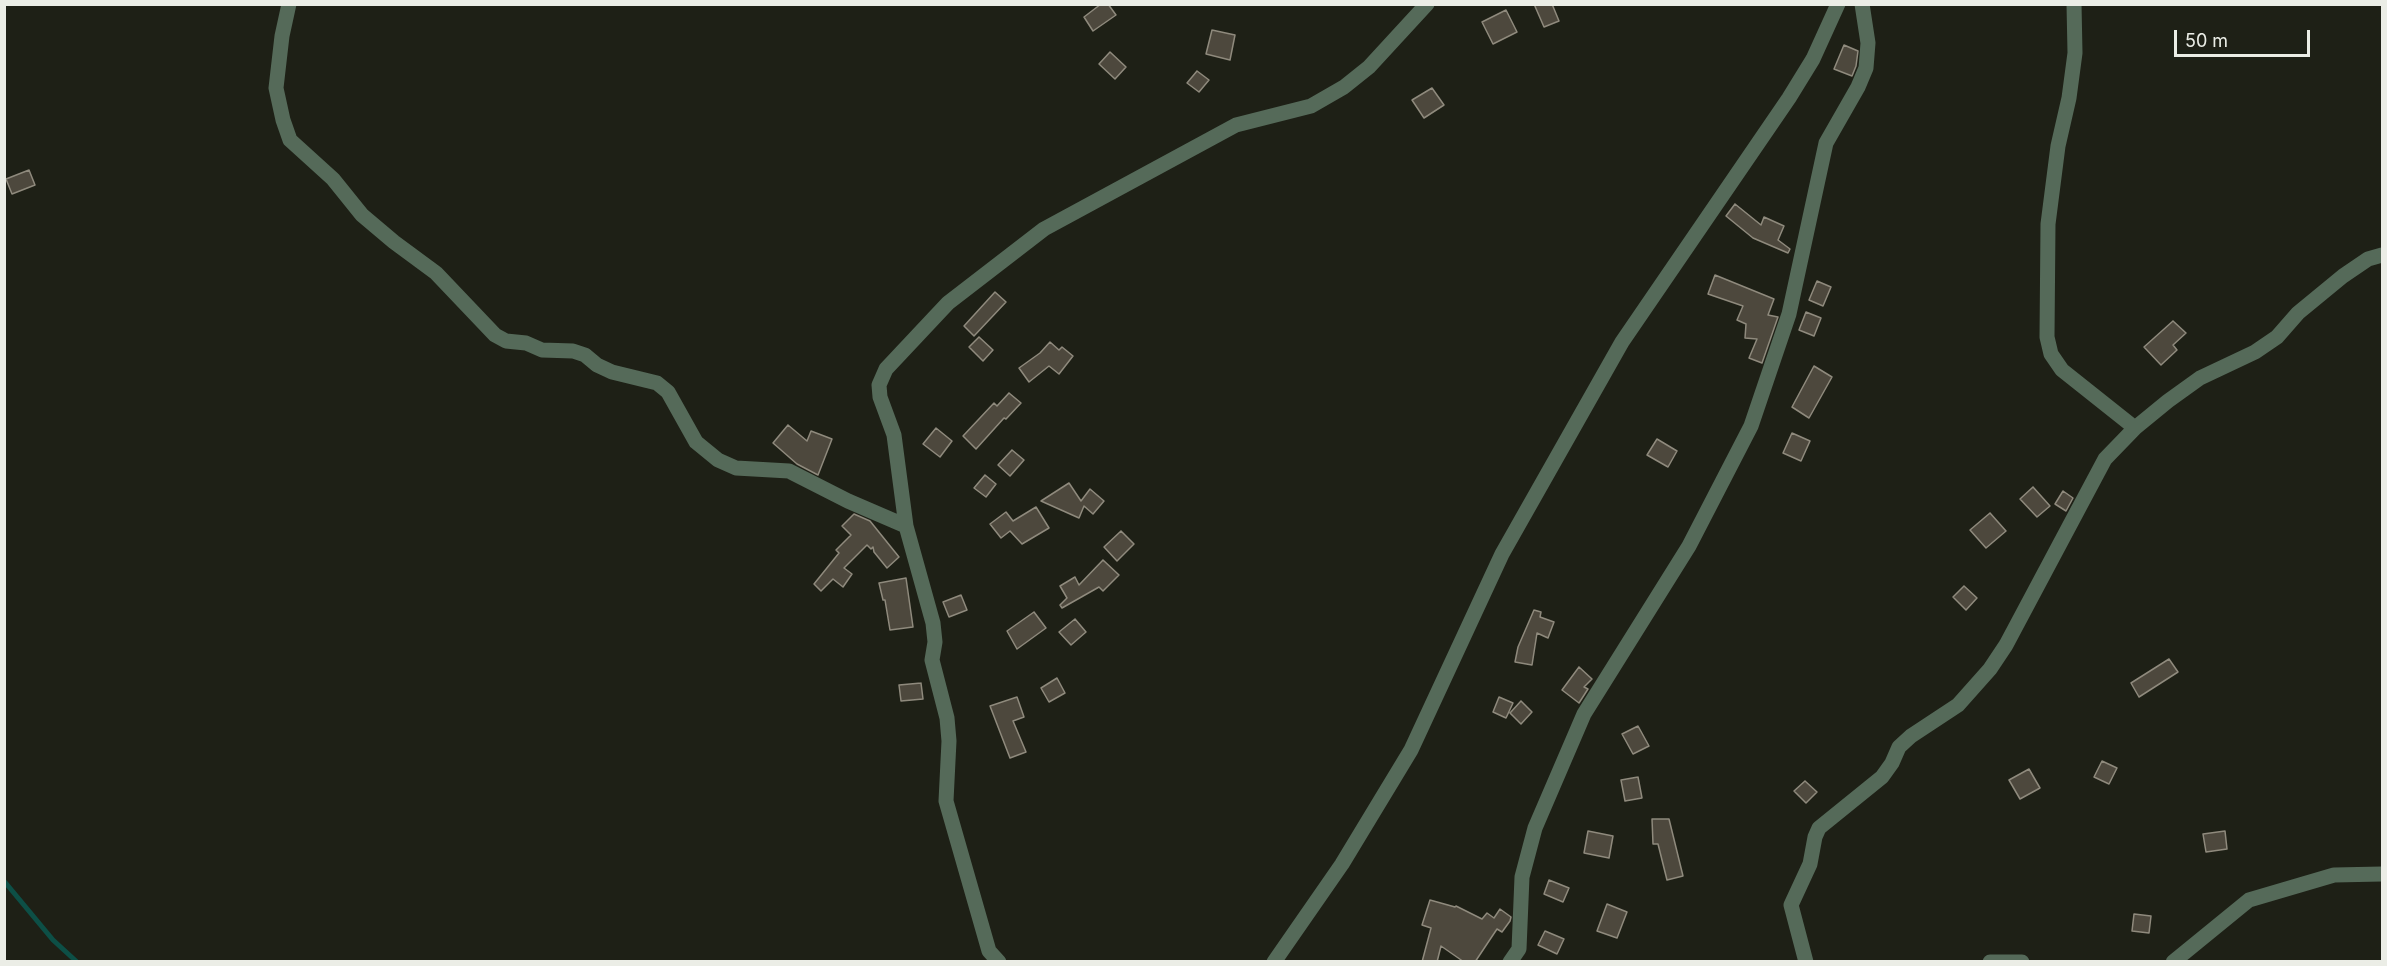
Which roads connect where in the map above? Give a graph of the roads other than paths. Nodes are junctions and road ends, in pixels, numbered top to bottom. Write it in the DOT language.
graph roads {
  1 [pos="289,4"];
  2 [pos="1427,4"];
  3 [pos="1838,4"];
  4 [pos="1862,4"];
  5 [pos="2074,4"];
  6 [pos="2382,255"];
  7 [pos="2135,428"];
  8 [pos="906,526"];
  9 [pos="2382,874"];
  10 [pos="999,962"];
  11 [pos="1274,962"];
  12 [pos="1510,962"];
  13 [pos="1806,962"];
  14 [pos="1990,962"];
  15 [pos="2022,962"];
  16 [pos="2173,962"];
  1 -- 8 [label="street"];
  2 -- 8 [label="street"];
  3 -- 11 [label="street"];
  4 -- 12 [label="street"];
  5 -- 7 [label="street"];
  6 -- 7 [label="street"];
  7 -- 13 [label="street"];
  8 -- 10 [label="street"];
  9 -- 16 [label="street"];
  14 -- 15 [label="street"];
}
